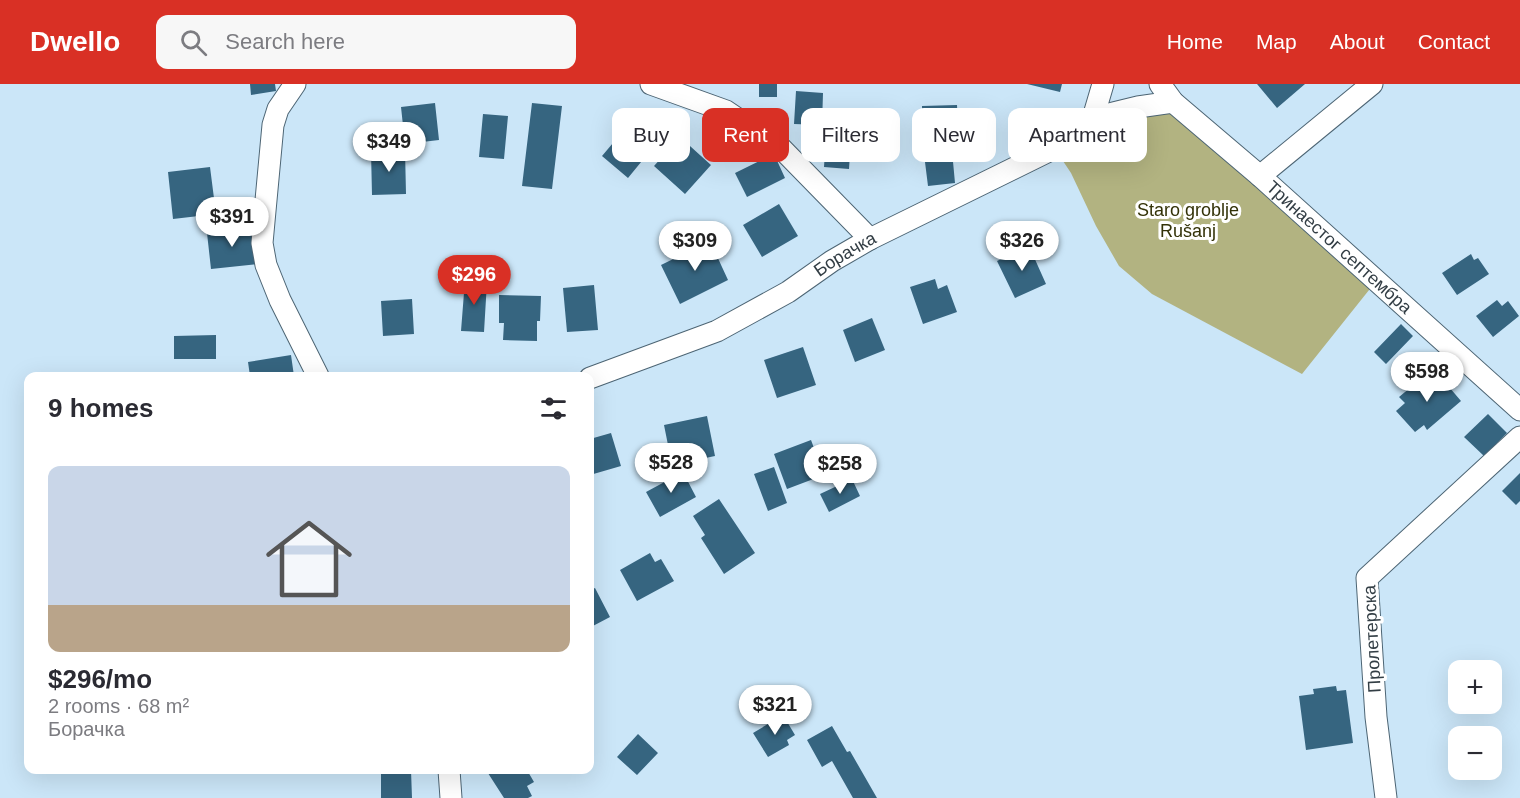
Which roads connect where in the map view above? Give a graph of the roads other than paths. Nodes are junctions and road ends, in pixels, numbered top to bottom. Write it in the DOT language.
graph roads {
  1 [pos="295,84"];
  2 [pos="651,84"];
  3 [pos="1103,84"];
  4 [pos="1160,84"];
  5 [pos="1372,84"];
  6 [pos="1173,102"];
  7 [pos="1096,108"];
  8 [pos="1134,108"];
  9 [pos="1026,162"];
  10 [pos="1260,176"];
  11 [pos="870,239"];
  12 [pos="316,372"];
  13 [pos="594,377"];
  14 [pos="1520,410"];
  15 [pos="1520,437"];
  16 [pos="449,774"];
  17 [pos="451,798"];
  18 [pos="1386,798"];
  1 -- 12 [label="street"];
  2 -- 11 [label="street"];
  3 -- 7 [label="street"];
  4 -- 6 [label="street, Тринаестог септембра"];
  5 -- 10 [label="street"];
  6 -- 8 [label="street, Борачка"];
  6 -- 10 [label="street, Тринаестог септембра"];
  9 -- 11 [label="street, Борачка"];
  10 -- 14 [label="street, Тринаестог септембра"];
  11 -- 13 [label="street, Борачка"];
  15 -- 18 [label="street, Пролетерска"];
  16 -- 17 [label="street"];
}
